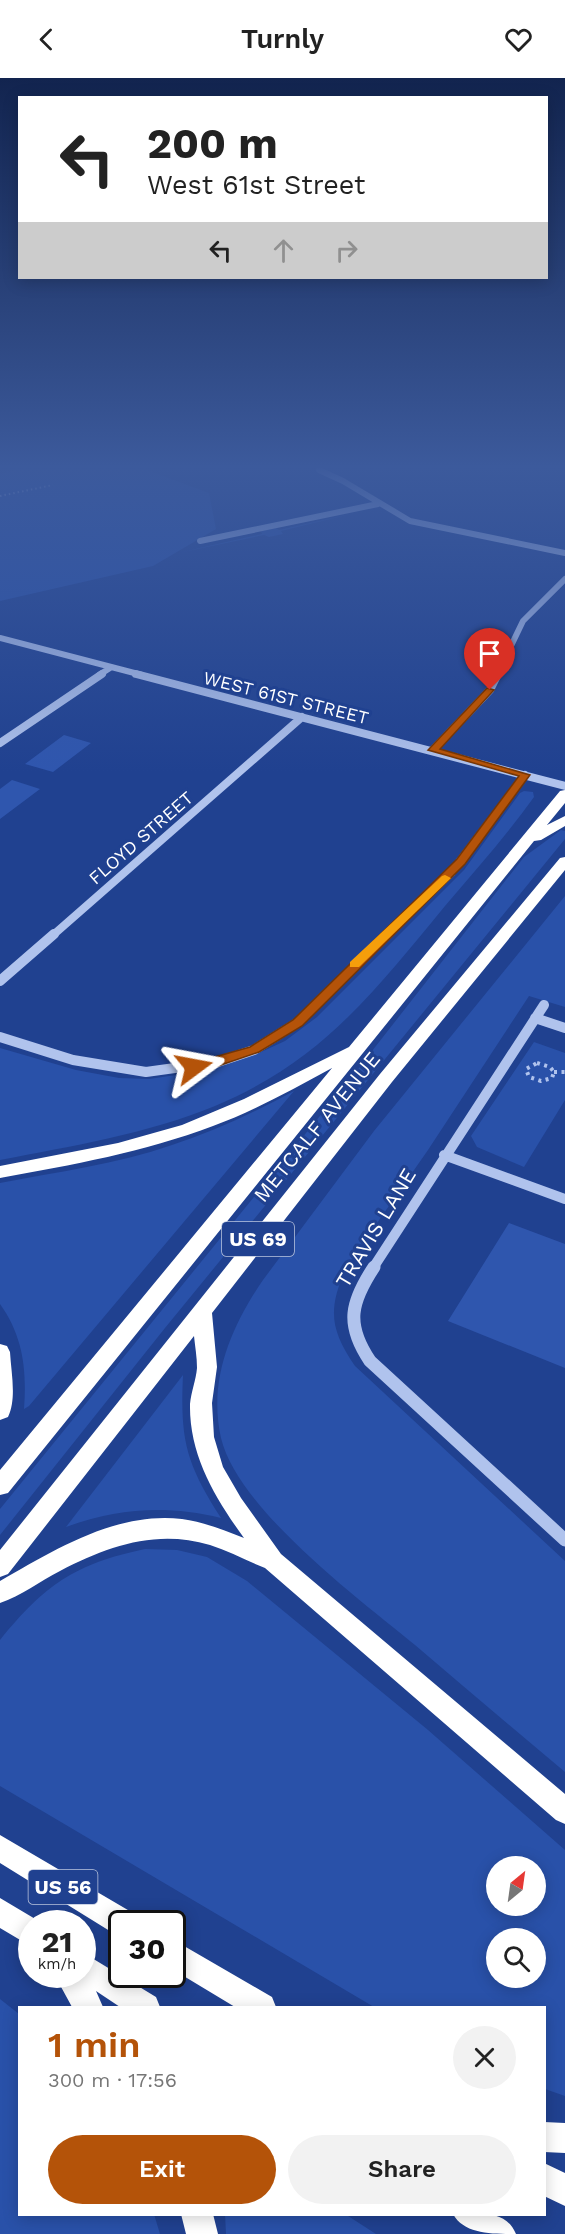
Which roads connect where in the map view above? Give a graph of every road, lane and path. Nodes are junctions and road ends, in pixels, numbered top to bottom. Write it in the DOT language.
graph roads {
  1 [pos="565,579"];
  2 [pos="0,638"];
  3 [pos="110,668"];
  4 [pos="302,717"];
  5 [pos="0,743"];
  6 [pos="433,750"];
  7 [pos="525,775"];
  8 [pos="565,786"];
  9 [pos="565,794"];
  10 [pos="565,820"];
  11 [pos="519,848"];
  12 [pos="565,861"];
  13 [pos="0,981"];
  14 [pos="544,1005"];
  15 [pos="535,1018"];
  16 [pos="565,1028"];
  17 [pos="0,1037"];
  18 [pos="357,1048"];
  19 [pos="554,1072"];
  20 [pos="565,1072"];
  21 [pos="444,1155"];
  22 [pos="0,1172"];
  23 [pos="565,1199"];
  24 [pos="202,1310"];
  25 [pos="0,1352"];
  26 [pos="0,1411"];
  27 [pos="0,1486"];
  28 [pos="565,1540"];
  29 [pos="273,1561"];
  30 [pos="0,1567"];
  31 [pos="0,1593"];
  32 [pos="565,1811"];
  33 [pos="2,1850"];
  34 [pos="0,1912"];
  35 [pos="108,1914"];
  36 [pos="18,1924"];
  37 [pos="186,1961"];
  38 [pos="96,1975"];
  39 [pos="77,1988"];
  40 [pos="88,2006"];
  41 [pos="144,2006"];
  42 [pos="260,2006"];
  43 [pos="546,2137"];
  44 [pos="565,2138"];
  45 [pos="546,2179"];
  46 [pos="565,2190"];
  47 [pos="197,2216"];
  48 [pos="472,2216"];
  49 [pos="201,2234"];
  50 [pos="500,2234"];
  1 -- 6 [label="street"];
  2 -- 3 [label="street, WEST 61ST STREET"];
  3 -- 4 [label="street, WEST 61ST STREET"];
  3 -- 5 [label="street"];
  4 -- 6 [label="street, WEST 61ST STREET"];
  4 -- 13 [label="street, FLOYD STREET"];
  6 -- 7 [label="street, WEST 61ST STREET"];
  7 -- 8 [label="street, WEST 61ST STREET"];
  7 -- 17 [label="street"];
  9 -- 11 [label="highway, METCALF AVENUE"];
  10 -- 11 [label="highway"];
  11 -- 18 [label="highway, METCALF AVENUE"];
  12 -- 24 [label="highway, METCALF AVENUE / US 69"];
  14 -- 15 [label="street, TRAVIS LANE"];
  15 -- 16 [label="street"];
  15 -- 21 [label="street, TRAVIS LANE"];
  18 -- 22 [label="highway"];
  18 -- 27 [label="highway, METCALF AVENUE"];
  19 -- 19 [label="path"];
  19 -- 20 [label="path"];
  21 -- 23 [label="street"];
  21 -- 28 [label="street, TRAVIS LANE"];
  24 -- 29 [label="highway"];
  24 -- 30 [label="highway, METCALF AVENUE / US 69"];
  25 -- 26 [label="highway"];
  29 -- 31 [label="highway"];
  29 -- 32 [label="highway"];
  33 -- 35 [label="highway, US 56"];
  34 -- 36 [label="highway, US 56"];
  37 -- 42 [label="highway"];
  38 -- 41 [label="highway"];
  39 -- 40 [label="highway"];
  43 -- 44 [label="highway"];
  45 -- 46 [label="highway"];
  47 -- 49 [label="highway"];
  48 -- 50 [label="highway"];
}
